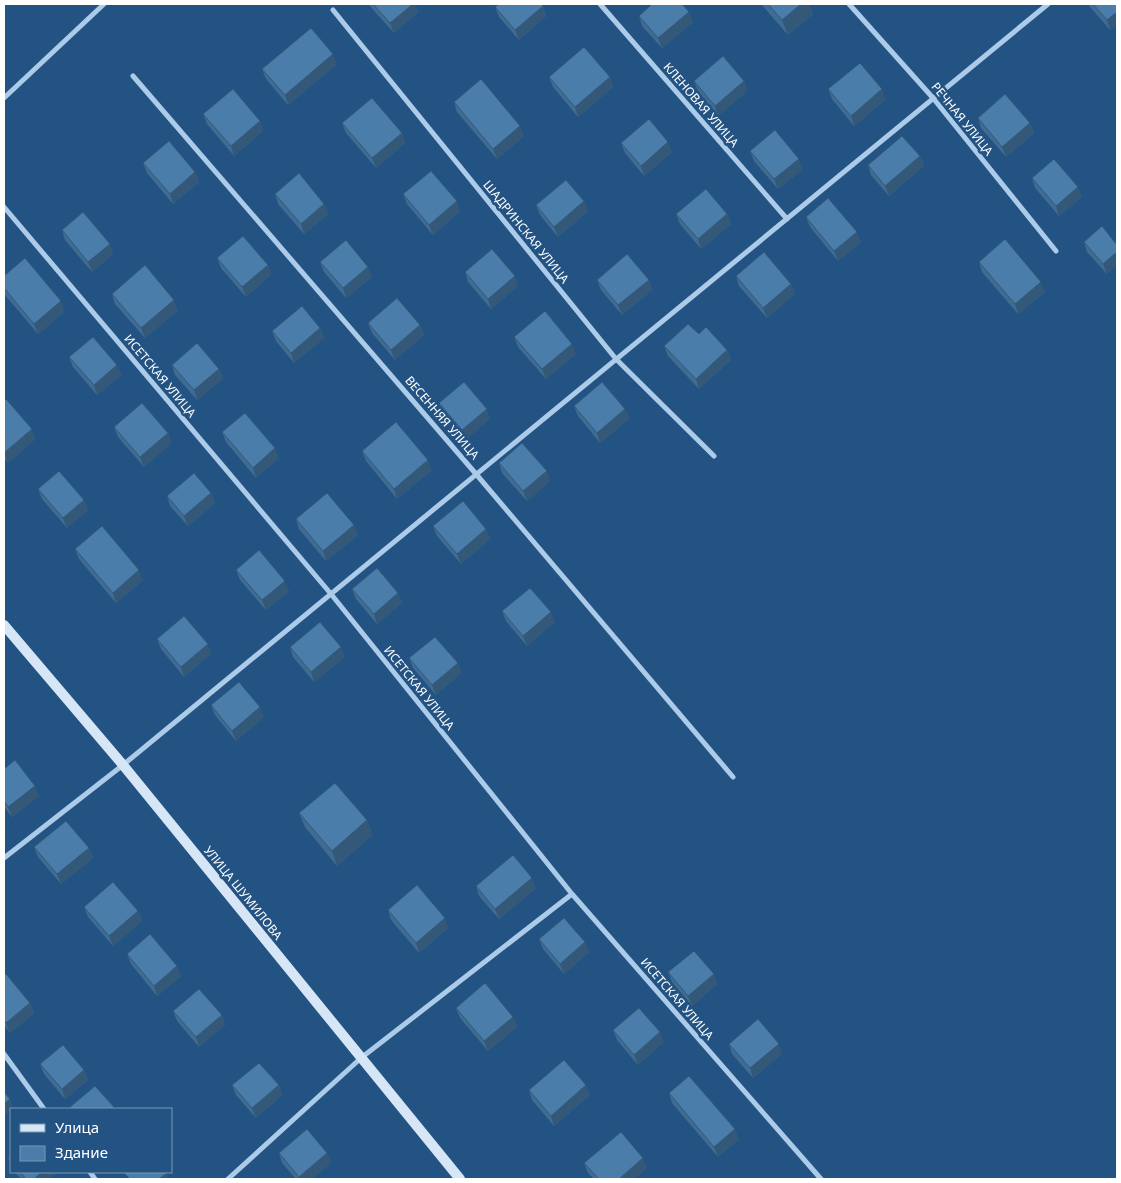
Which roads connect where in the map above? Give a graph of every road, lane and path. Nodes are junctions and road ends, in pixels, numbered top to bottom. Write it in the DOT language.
graph roads {
  1 [pos="104,4"];
  2 [pos="600,4"];
  3 [pos="849,4"];
  4 [pos="1048,4"];
  5 [pos="333,10"];
  6 [pos="132,76"];
  7 [pos="4,98"];
  8 [pos="933,98"];
  9 [pos="4,207"];
  10 [pos="787,219"];
  11 [pos="1056,251"];
  12 [pos="616,359"];
  13 [pos="714,456"];
  14 [pos="476,474"];
  15 [pos="331,594"];
  16 [pos="4,625"];
  17 [pos="123,765"];
  18 [pos="732,777"];
  19 [pos="4,858"];
  20 [pos="572,894"];
  21 [pos="4,1054"];
  22 [pos="361,1058"];
  23 [pos="43,1108"];
  24 [pos="228,1179"];
  25 [pos="460,1179"];
  26 [pos="821,1179"];
  1 -- 7 [label="street"];
  2 -- 10 [label="street, КЛЕНОВАЯ УЛИЦА"];
  3 -- 8 [label="street, РЕЧНАЯ УЛИЦА"];
  4 -- 8 [label="street"];
  5 -- 12 [label="street, ШАДРИНСКАЯ УЛИЦА"];
  6 -- 14 [label="street, ВЕСЕННЯЯ УЛИЦА"];
  8 -- 10 [label="street"];
  8 -- 11 [label="street, РЕЧНАЯ УЛИЦА"];
  9 -- 15 [label="street, ИСЕТСКАЯ УЛИЦА"];
  10 -- 12 [label="street"];
  12 -- 13 [label="street, ШАДРИНСКАЯ УЛИЦА"];
  12 -- 14 [label="street"];
  14 -- 15 [label="street"];
  14 -- 18 [label="street, ВЕСЕННЯЯ УЛИЦА"];
  15 -- 17 [label="street"];
  15 -- 20 [label="street, ИСЕТСКАЯ УЛИЦА"];
  16 -- 17 [label="street, УЛИЦА ШУМИЛОВА"];
  17 -- 19 [label="street"];
  17 -- 22 [label="street, УЛИЦА ШУМИЛОВА"];
  20 -- 22 [label="street"];
  20 -- 26 [label="street, ИСЕТСКАЯ УЛИЦА"];
  21 -- 23 [label="street"];
  22 -- 24 [label="street"];
  22 -- 25 [label="street, УЛИЦА ШУМИЛОВА"];
}
